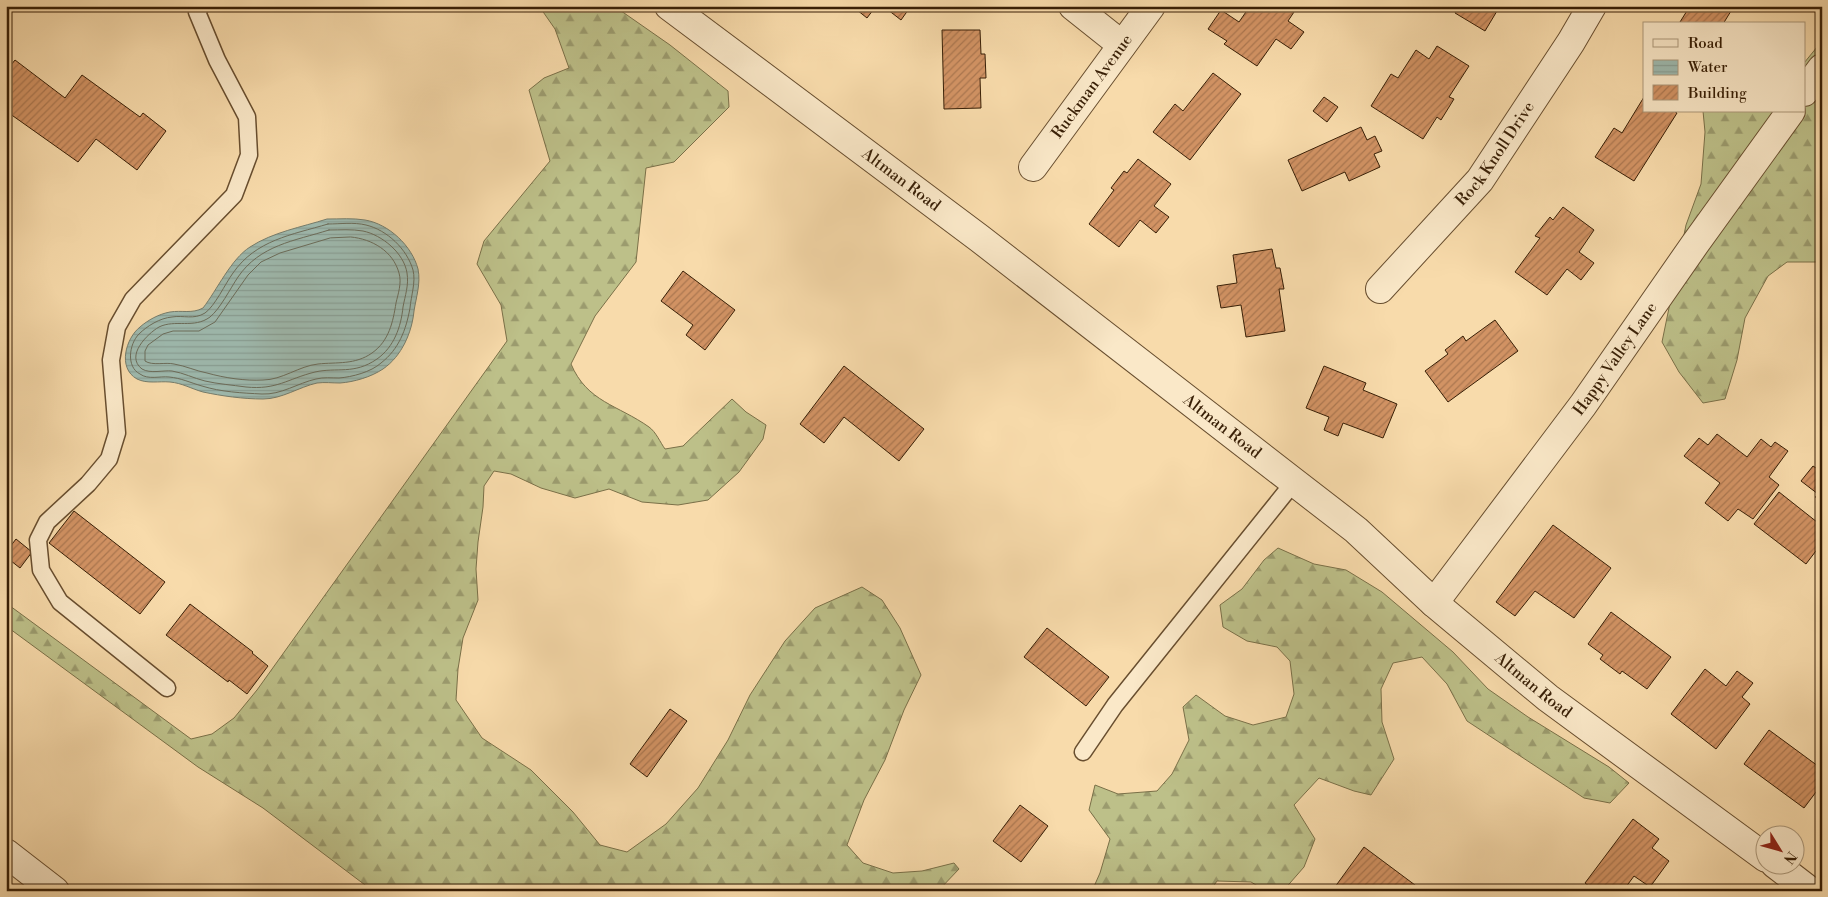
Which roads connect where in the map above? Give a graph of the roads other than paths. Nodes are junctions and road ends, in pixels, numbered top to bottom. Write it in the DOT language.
graph roads {
  1 [pos="202,6"];
  2 [pos="669,6"];
  3 [pos="1073,6"];
  4 [pos="1151,6"];
  5 [pos="1592,6"];
  6 [pos="1122,45"];
  7 [pos="1822,68"];
  8 [pos="1806,89"];
  9 [pos="1789,112"];
  10 [pos="1032,167"];
  11 [pos="1380,289"];
  12 [pos="1294,482"];
  13 [pos="1434,602"];
  14 [pos="167,688"];
  15 [pos="1083,752"];
  16 [pos="1756,851"];
  17 [pos="6,853"];
  18 [pos="1788,874"];
  19 [pos="55,891"];
  20 [pos="1810,891"];
  1 -- 14 [label="lane"];
  2 -- 12 [label="street, Altman Road"];
  3 -- 6 [label="street"];
  4 -- 6 [label="street, Ruckman Avenue"];
  5 -- 11 [label="street, Rock Knoll Drive"];
  6 -- 10 [label="street, Ruckman Avenue"];
  7 -- 8 [label="street"];
  9 -- 13 [label="street, Happy Valley Lane"];
  12 -- 13 [label="street, Altman Road"];
  12 -- 15 [label="lane"];
  13 -- 16 [label="street, Altman Road"];
  17 -- 19 [label="street"];
  18 -- 20 [label="street"];
}
